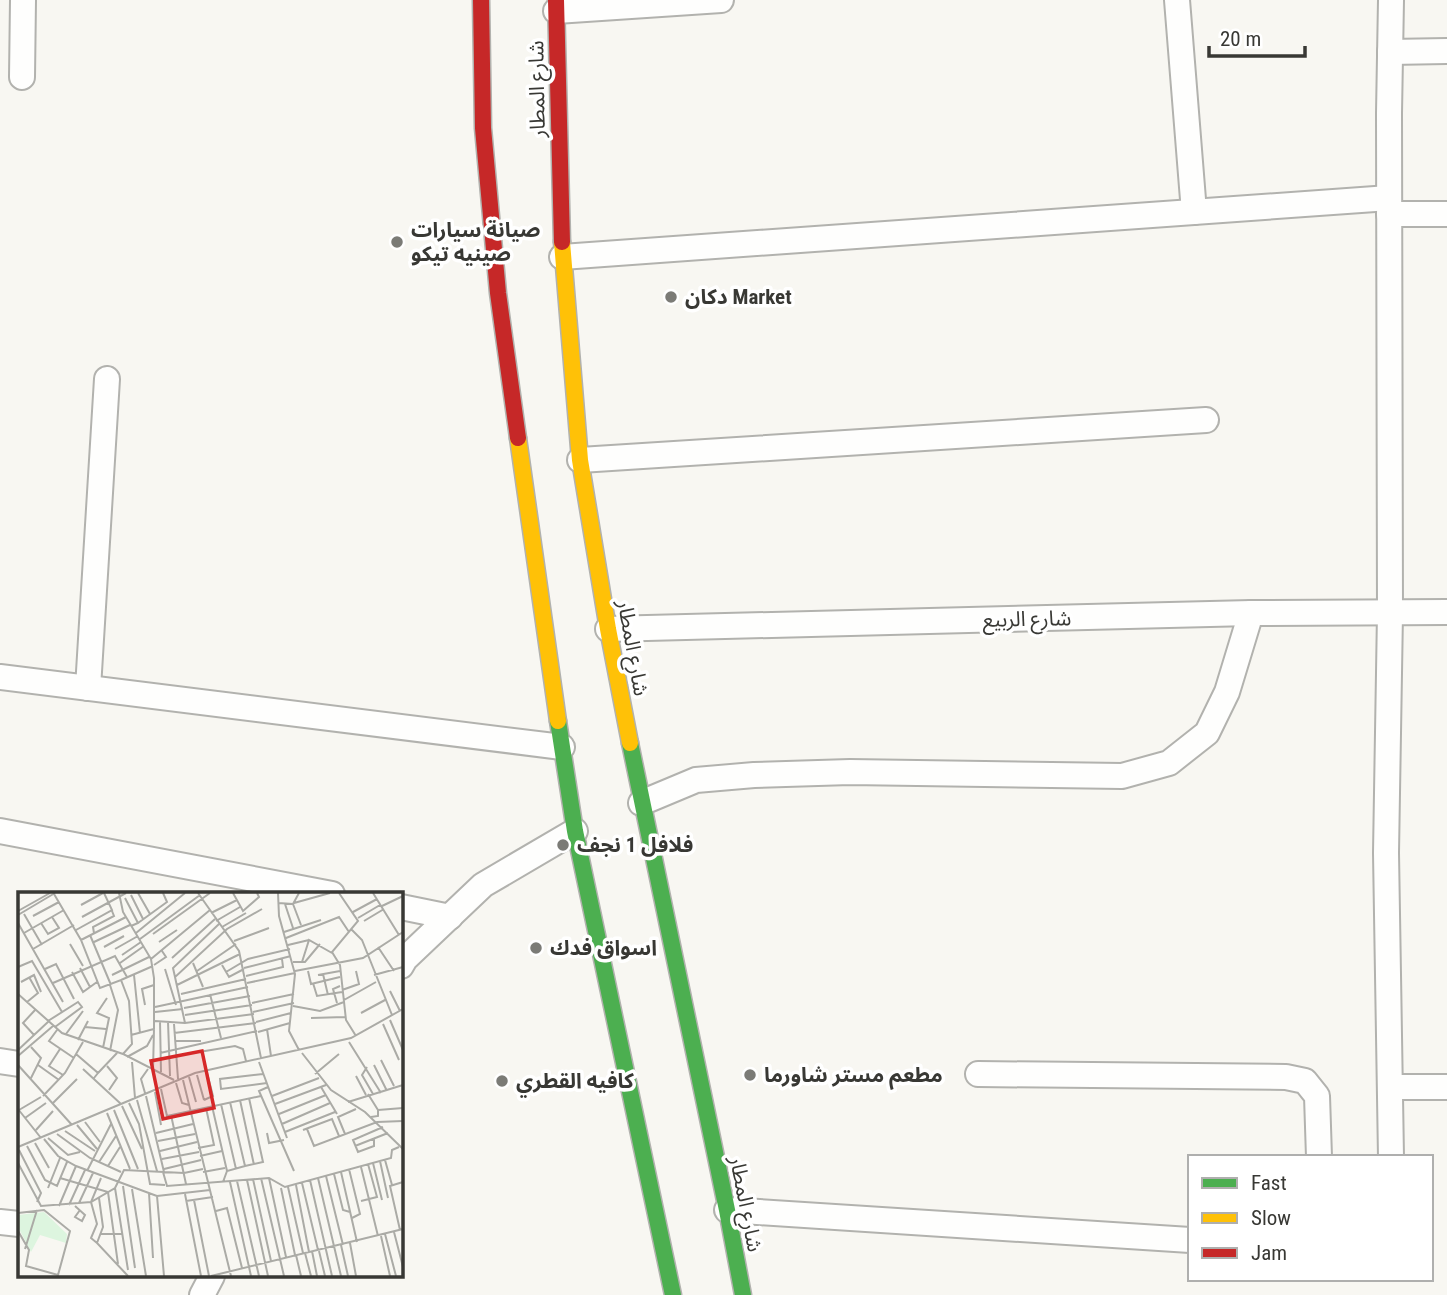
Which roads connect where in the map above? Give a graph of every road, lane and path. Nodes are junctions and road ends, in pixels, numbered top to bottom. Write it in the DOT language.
graph roads {
  1 [pos="23,0"];
  2 [pos="481,0"];
  3 [pos="721,0"];
  4 [pos="1177,0"];
  5 [pos="1391,0"];
  6 [pos="556,6"];
  7 [pos="1447,51"];
  8 [pos="1390,52"];
  9 [pos="22,77"];
  10 [pos="1389,206"];
  11 [pos="1194,212"];
  12 [pos="1447,214"];
  13 [pos="562,257"];
  14 [pos="107,380"];
  15 [pos="1206,420"];
  16 [pos="580,460"];
  17 [pos="1390,612"];
  18 [pos="1447,612"];
  19 [pos="1251,613"];
  20 [pos="608,629"];
  21 [pos="0,677"];
  22 [pos="88,688"];
  23 [pos="562,747"];
  24 [pos="641,803"];
  25 [pos="0,831"];
  26 [pos="575,831"];
  27 [pos="321,892"];
  28 [pos="402,907"];
  29 [pos="450,917"];
  30 [pos="402,964"];
  31 [pos="0,1061"];
  32 [pos="18,1064"];
  33 [pos="978,1074"];
  34 [pos="1390,1087"];
  35 [pos="1447,1087"];
  36 [pos="1319,1155"];
  37 [pos="1391,1155"];
  38 [pos="727,1210"];
  39 [pos="0,1222"];
  40 [pos="18,1224"];
  41 [pos="1188,1240"];
  42 [pos="673,1295"];
  43 [pos="743,1295"];
  1 -- 9 [label="street"];
  2 -- 23 [label="main road"];
  3 -- 6 [label="street"];
  4 -- 11 [label="street"];
  5 -- 8 [label="street"];
  6 -- 13 [label="main road, شارع المطار"];
  7 -- 8 [label="street"];
  8 -- 10 [label="street"];
  10 -- 11 [label="street"];
  10 -- 12 [label="street"];
  10 -- 17 [label="street"];
  11 -- 13 [label="street"];
  13 -- 16 [label="main road, شارع المطار"];
  14 -- 22 [label="street"];
  15 -- 16 [label="street"];
  16 -- 20 [label="main road, شارع المطار"];
  17 -- 18 [label="street, شارع الربيع"];
  17 -- 19 [label="street, شارع الربيع"];
  17 -- 34 [label="street"];
  19 -- 20 [label="street, شارع الربيع"];
  19 -- 24 [label="street"];
  20 -- 24 [label="main road, شارع المطار"];
  21 -- 22 [label="street"];
  22 -- 23 [label="street"];
  23 -- 26 [label="main road"];
  24 -- 38 [label="main road, شارع المطار"];
  25 -- 27 [label="street"];
  26 -- 29 [label="street"];
  26 -- 42 [label="main road"];
  28 -- 29 [label="street"];
  29 -- 30 [label="street"];
  31 -- 32 [label="street"];
  33 -- 36 [label="street"];
  34 -- 35 [label="street"];
  34 -- 37 [label="street"];
  38 -- 41 [label="street"];
  38 -- 43 [label="main road, شارع المطار"];
  39 -- 40 [label="street"];
}
